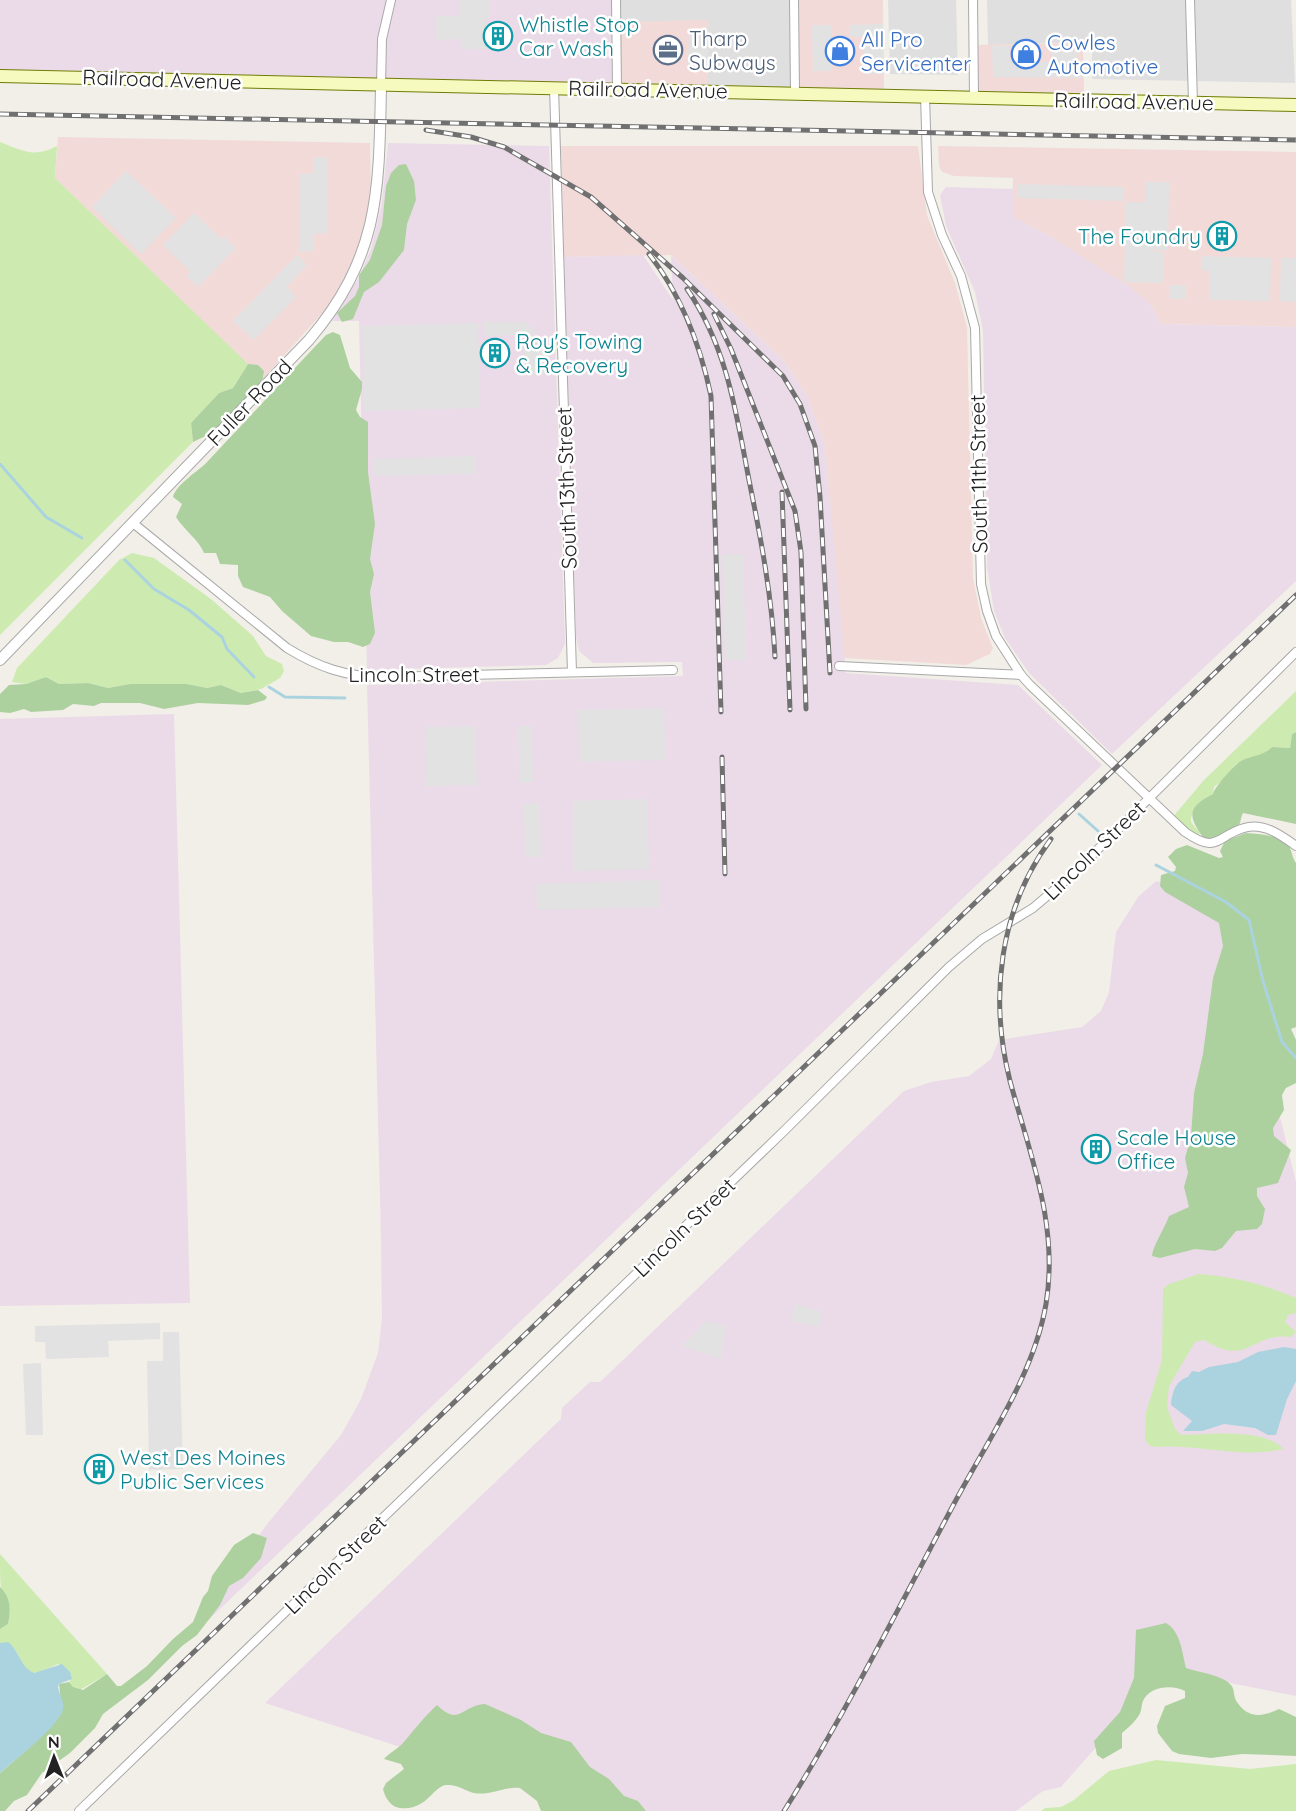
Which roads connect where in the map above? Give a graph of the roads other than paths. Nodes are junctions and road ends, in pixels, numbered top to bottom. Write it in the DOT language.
graph roads {
  1 [pos="392,0"];
  2 [pos="615,0"];
  3 [pos="794,0"];
  4 [pos="973,0"];
  5 [pos="1190,0"];
  6 [pos="0,76"];
  7 [pos="381,86"];
  8 [pos="554,87"];
  9 [pos="617,88"];
  10 [pos="795,93"];
  11 [pos="925,96"];
  12 [pos="974,97"];
  13 [pos="1193,102"];
  14 [pos="1296,105"];
  15 [pos="133,523"];
  16 [pos="1296,652"];
  17 [pos="0,660"];
  18 [pos="838,666"];
  19 [pos="673,670"];
  20 [pos="572,672"];
  21 [pos="1021,675"];
  22 [pos="1147,798"];
  23 [pos="1296,846"];
  24 [pos="79,1811"];
  1 -- 7 [label="street"];
  2 -- 9 [label="street"];
  3 -- 10 [label="street"];
  4 -- 12 [label="street"];
  5 -- 13 [label="street"];
  6 -- 7 [label="main road, Railroad Avenue"];
  7 -- 8 [label="main road, Railroad Avenue"];
  7 -- 15 [label="street, Fuller Road"];
  8 -- 9 [label="main road, Railroad Avenue"];
  8 -- 20 [label="street, South 13th Street"];
  9 -- 10 [label="main road, Railroad Avenue"];
  10 -- 11 [label="main road, Railroad Avenue"];
  11 -- 12 [label="main road, Railroad Avenue"];
  11 -- 21 [label="street, South 11th Street"];
  12 -- 13 [label="main road, Railroad Avenue"];
  13 -- 14 [label="main road, Railroad Avenue"];
  15 -- 17 [label="street, Fuller Road"];
  15 -- 20 [label="street, Lincoln Street"];
  16 -- 22 [label="street, Lincoln Street"];
  18 -- 21 [label="street"];
  19 -- 20 [label="street, Lincoln Street"];
  21 -- 22 [label="street, South 11th Street"];
  22 -- 23 [label="street, South 11th Street"];
  22 -- 24 [label="street, Lincoln Street"];
}
